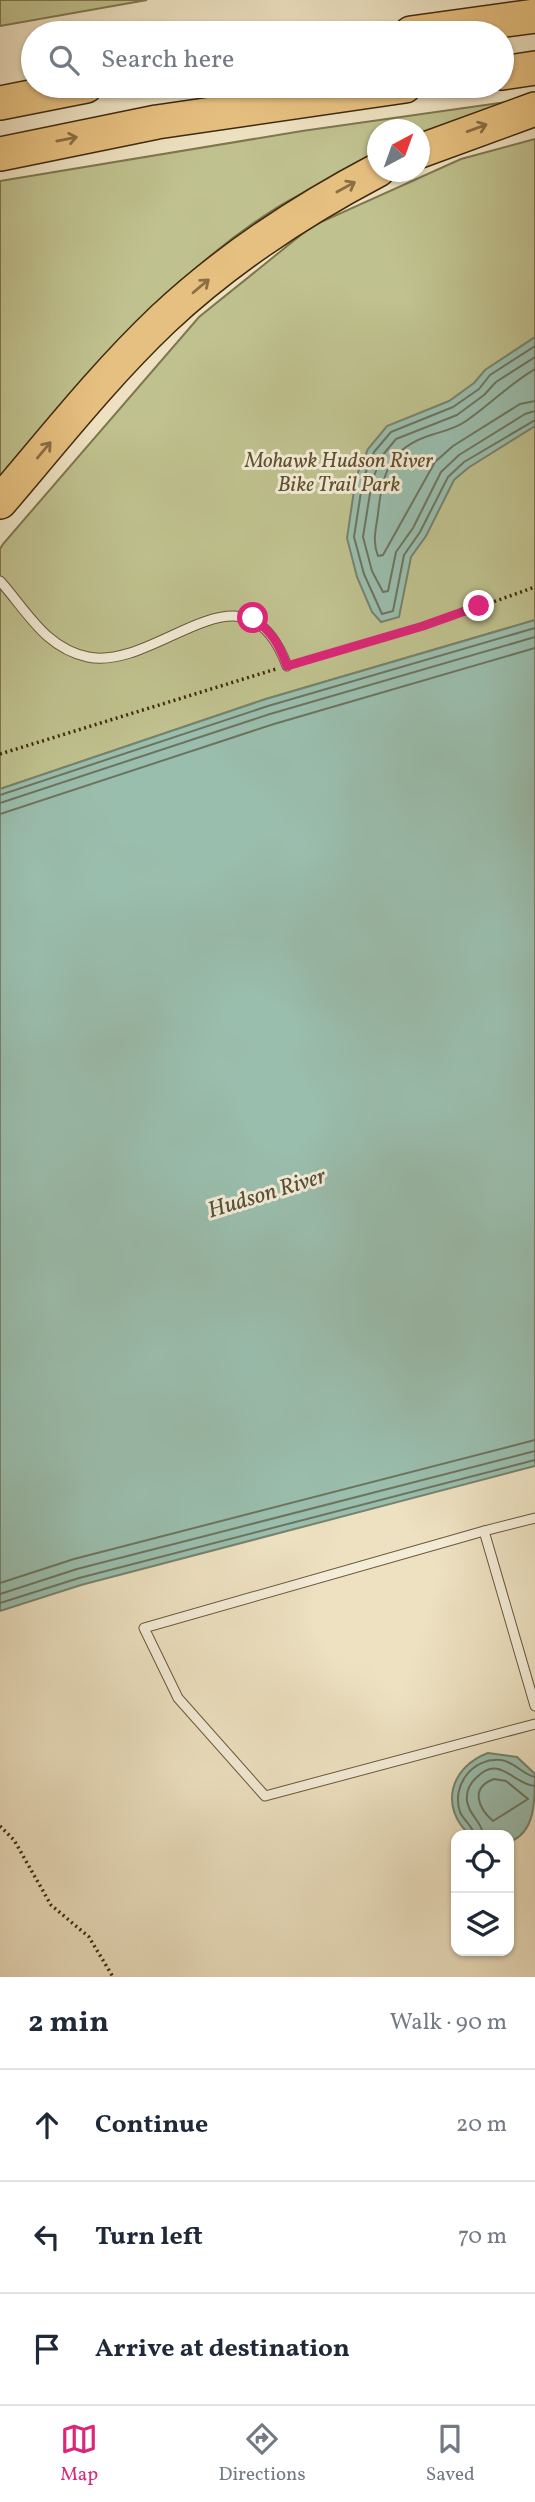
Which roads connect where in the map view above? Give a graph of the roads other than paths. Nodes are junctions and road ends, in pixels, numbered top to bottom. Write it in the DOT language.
graph roads {
  1 [pos="535,16"];
  2 [pos="499,21"];
  3 [pos="535,68"];
  4 [pos="514,71"];
  5 [pos="21,81"];
  6 [pos="0,83"];
  7 [pos="25,98"];
  8 [pos="322,98"];
  9 [pos="0,103"];
  10 [pos="535,109"];
  11 [pos="430,147"];
  12 [pos="0,153"];
  13 [pos="367,176"];
  14 [pos="0,502"];
  15 [pos="0,582"];
  16 [pos="287,666"];
  17 [pos="535,1518"];
  18 [pos="484,1531"];
  19 [pos="535,1706"];
  20 [pos="535,1724"];
  1 -- 2 [label="highway"];
  3 -- 4 [label="highway"];
  5 -- 6 [label="highway"];
  7 -- 9 [label="highway"];
  12 -- 8 [label="highway, one-way"];
  11 -- 10 [label="highway, one-way"];
  14 -- 13 [label="highway, one-way"];
  15 -- 16 [label="lane"];
  17 -- 18 [label="lane"];
  18 -- 19 [label="lane"];
  18 -- 20 [label="lane"];
}
